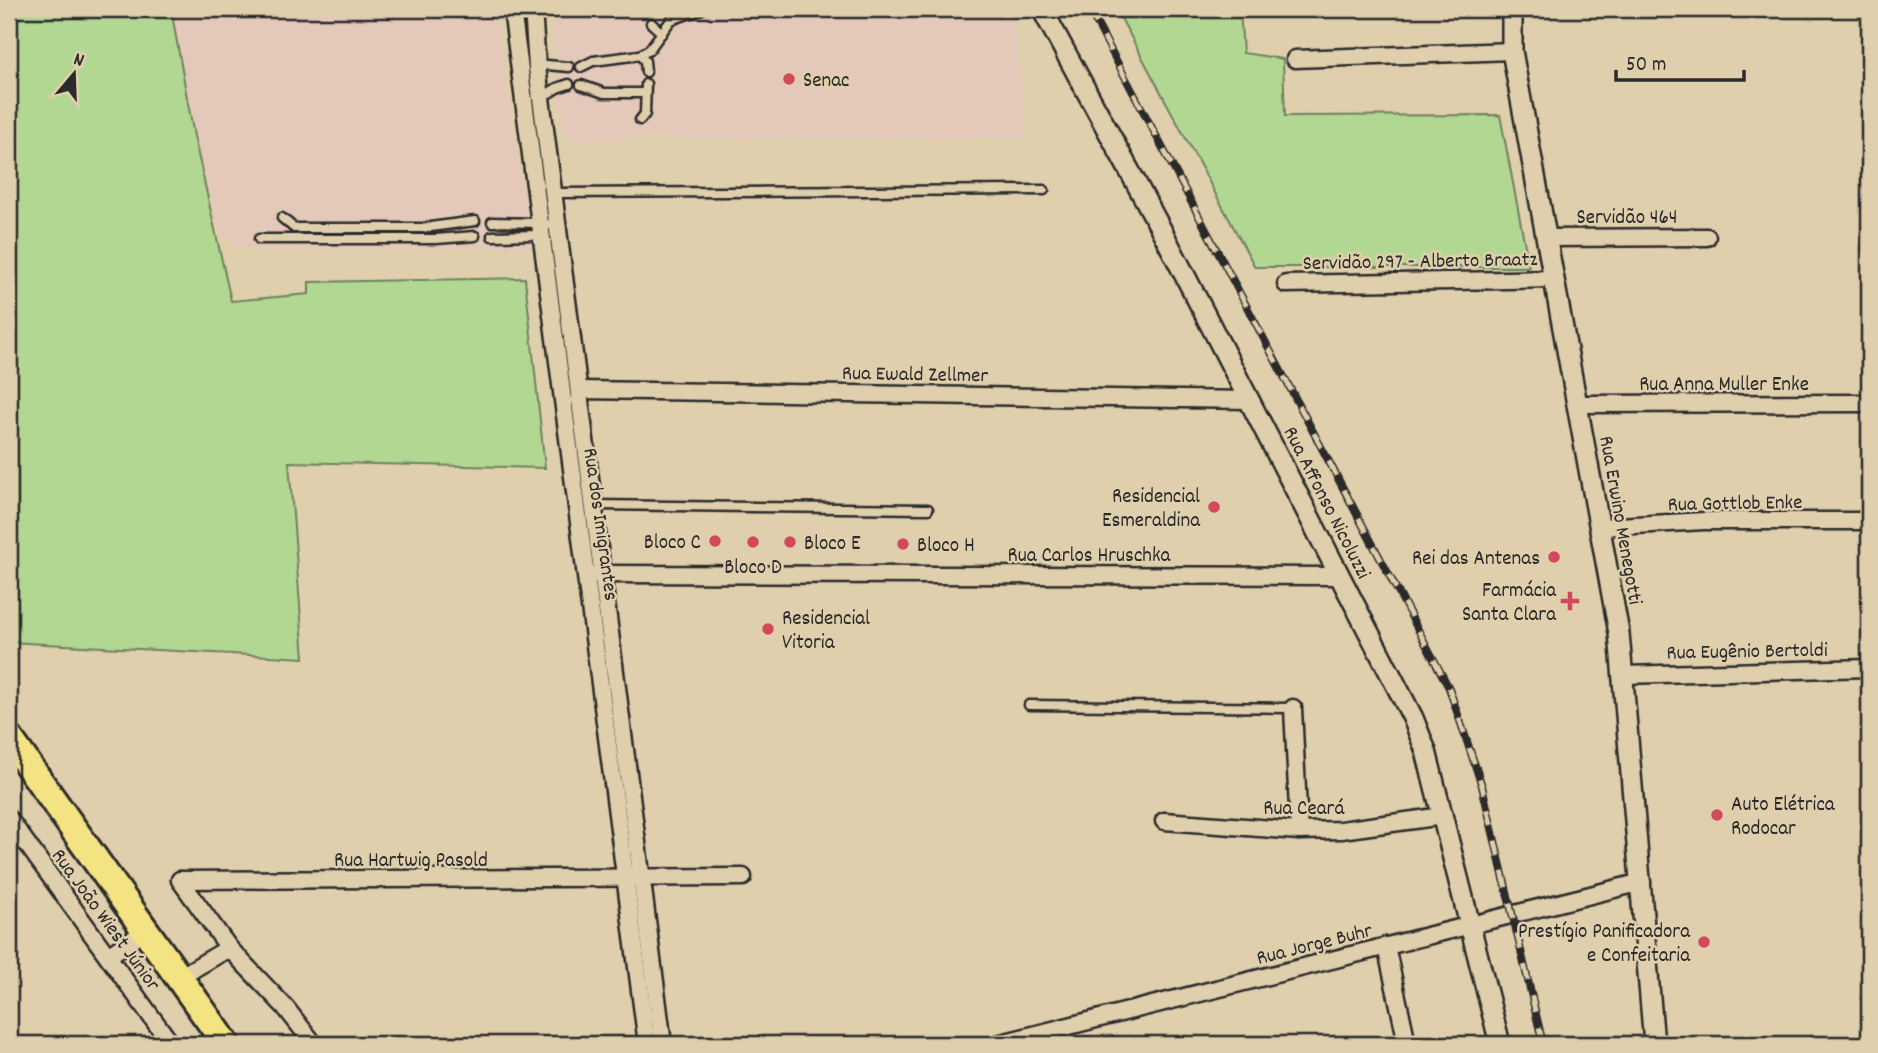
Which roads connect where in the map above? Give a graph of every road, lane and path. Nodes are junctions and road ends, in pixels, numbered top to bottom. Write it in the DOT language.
graph roads {
  1 [pos="512,9"];
  2 [pos="533,9"];
  3 [pos="702,9"];
  4 [pos="1042,9"];
  5 [pos="1512,9"];
  6 [pos="651,23"];
  7 [pos="662,33"];
  8 [pos="1512,51"];
  9 [pos="640,55"];
  10 [pos="1295,59"];
  11 [pos="569,67"];
  12 [pos="581,67"];
  13 [pos="529,69"];
  14 [pos="646,72"];
  15 [pos="569,84"];
  16 [pos="581,85"];
  17 [pos="541,99"];
  18 [pos="640,120"];
  19 [pos="1044,190"];
  20 [pos="555,193"];
  21 [pos="282,218"];
  22 [pos="475,221"];
  23 [pos="492,222"];
  24 [pos="559,227"];
  25 [pos="542,229"];
  26 [pos="475,236"];
  27 [pos="492,236"];
  28 [pos="1707,237"];
  29 [pos="1547,238"];
  30 [pos="259,239"];
  31 [pos="1555,279"];
  32 [pos="1286,284"];
  33 [pos="580,390"];
  34 [pos="1250,400"];
  35 [pos="1869,403"];
  36 [pos="1579,404"];
  37 [pos="595,505"];
  38 [pos="928,509"];
  39 [pos="1869,521"];
  40 [pos="1601,527"];
  41 [pos="604,573"];
  42 [pos="587,574"];
  43 [pos="1340,576"];
  44 [pos="1869,668"];
  45 [pos="1625,675"];
  46 [pos="611,689"];
  47 [pos="1030,705"];
  48 [pos="1293,708"];
  49 [pos="9,738"];
  50 [pos="1443,816"];
  51 [pos="9,819"];
  52 [pos="1164,821"];
  53 [pos="1299,831"];
  54 [pos="743,877"];
  55 [pos="635,879"];
  56 [pos="1642,882"];
  57 [pos="1470,925"];
  58 [pos="145,930"];
  59 [pos="1386,946"];
  60 [pos="229,948"];
  61 [pos="108,956"];
  62 [pos="178,978"];
  63 [pos="171,1044"];
  64 [pos="226,1044"];
  65 [pos="314,1044"];
  66 [pos="646,1044"];
  67 [pos="663,1044"];
  68 [pos="997,1044"];
  69 [pos="1403,1044"];
  70 [pos="1500,1044"];
  71 [pos="1654,1044"];
  1 -- 13 [label="street, Rua dos Imigrantes"];
  2 -- 13 [label="street, Rua dos Imigrantes"];
  3 -- 7 [label="lane"];
  4 -- 34 [label="street, Rua Affonso Nicoluzzi"];
  5 -- 8 [label="street, Rua Erwino Menegotti"];
  6 -- 7 [label="lane"];
  7 -- 9 [label="lane"];
  8 -- 10 [label="street"];
  8 -- 29 [label="street, Rua Erwino Menegotti"];
  9 -- 12 [label="lane"];
  9 -- 14 [label="lane"];
  11 -- 13 [label="lane"];
  13 -- 17 [label="street, Rua dos Imigrantes"];
  13 -- 25 [label="street, Rua dos Imigrantes"];
  15 -- 17 [label="lane"];
  16 -- 18 [label="lane"];
  17 -- 20 [label="street, Rua dos Imigrantes"];
  19 -- 20 [label="lane"];
  20 -- 24 [label="street, Rua dos Imigrantes"];
  21 -- 22 [label="lane"];
  23 -- 25 [label="lane"];
  24 -- 25 [label="lane"];
  24 -- 33 [label="street, Rua dos Imigrantes"];
  25 -- 27 [label="lane"];
  25 -- 42 [label="street, Rua dos Imigrantes"];
  26 -- 30 [label="lane"];
  28 -- 29 [label="street, Servidão 464"];
  29 -- 31 [label="street, Rua Erwino Menegotti"];
  31 -- 32 [label="street, Servidão 297 - Alberto Braatz"];
  31 -- 36 [label="street, Rua Erwino Menegotti"];
  33 -- 34 [label="street, Rua Ewald Zellmer"];
  33 -- 37 [label="street, Rua dos Imigrantes"];
  34 -- 43 [label="street, Rua Affonso Nicoluzzi"];
  35 -- 36 [label="street, Rua Anna Muller Enke"];
  36 -- 40 [label="street, Rua Erwino Menegotti"];
  37 -- 38 [label="lane"];
  37 -- 41 [label="street, Rua dos Imigrantes"];
  39 -- 40 [label="street, Rua Gottlob Enke"];
  40 -- 45 [label="street, Rua Erwino Menegotti"];
  41 -- 42 [label="street, Rua Carlos Hruschka"];
  41 -- 43 [label="street, Rua Carlos Hruschka"];
  41 -- 46 [label="street, Rua dos Imigrantes"];
  42 -- 46 [label="street, Rua dos Imigrantes"];
  43 -- 50 [label="street, Rua Affonso Nicoluzzi"];
  44 -- 45 [label="street, Rua Eugênio Bertoldi"];
  45 -- 56 [label="street, Rua Erwino Menegotti"];
  46 -- 55 [label="street, Rua dos Imigrantes"];
  47 -- 48 [label="lane"];
  48 -- 53 [label="street"];
  49 -- 58 [label="highway"];
  50 -- 53 [label="street, Rua Ceará"];
  50 -- 57 [label="street, Rua Affonso Nicoluzzi"];
  51 -- 61 [label="street, Rua João Wiest Júnior"];
  52 -- 53 [label="street, Rua Ceará"];
  54 -- 55 [label="street, Rua Hartwig Pasold"];
  55 -- 60 [label="street, Rua Hartwig Pasold"];
  55 -- 66 [label="street, Rua dos Imigrantes"];
  55 -- 67 [label="street, Rua dos Imigrantes"];
  56 -- 57 [label="street, Rua Jorge Buhr"];
  56 -- 71 [label="street, Rua Erwino Menegotti"];
  57 -- 59 [label="street, Rua Jorge Buhr"];
  57 -- 70 [label="street, Rua Affonso Nicoluzzi"];
  58 -- 61 [label="street"];
  58 -- 62 [label="highway"];
  59 -- 68 [label="street, Rua Jorge Buhr"];
  59 -- 69 [label="street"];
  60 -- 62 [label="street"];
  60 -- 65 [label="street"];
  61 -- 63 [label="street, Rua João Wiest Júnior"];
  62 -- 64 [label="highway"];
}
